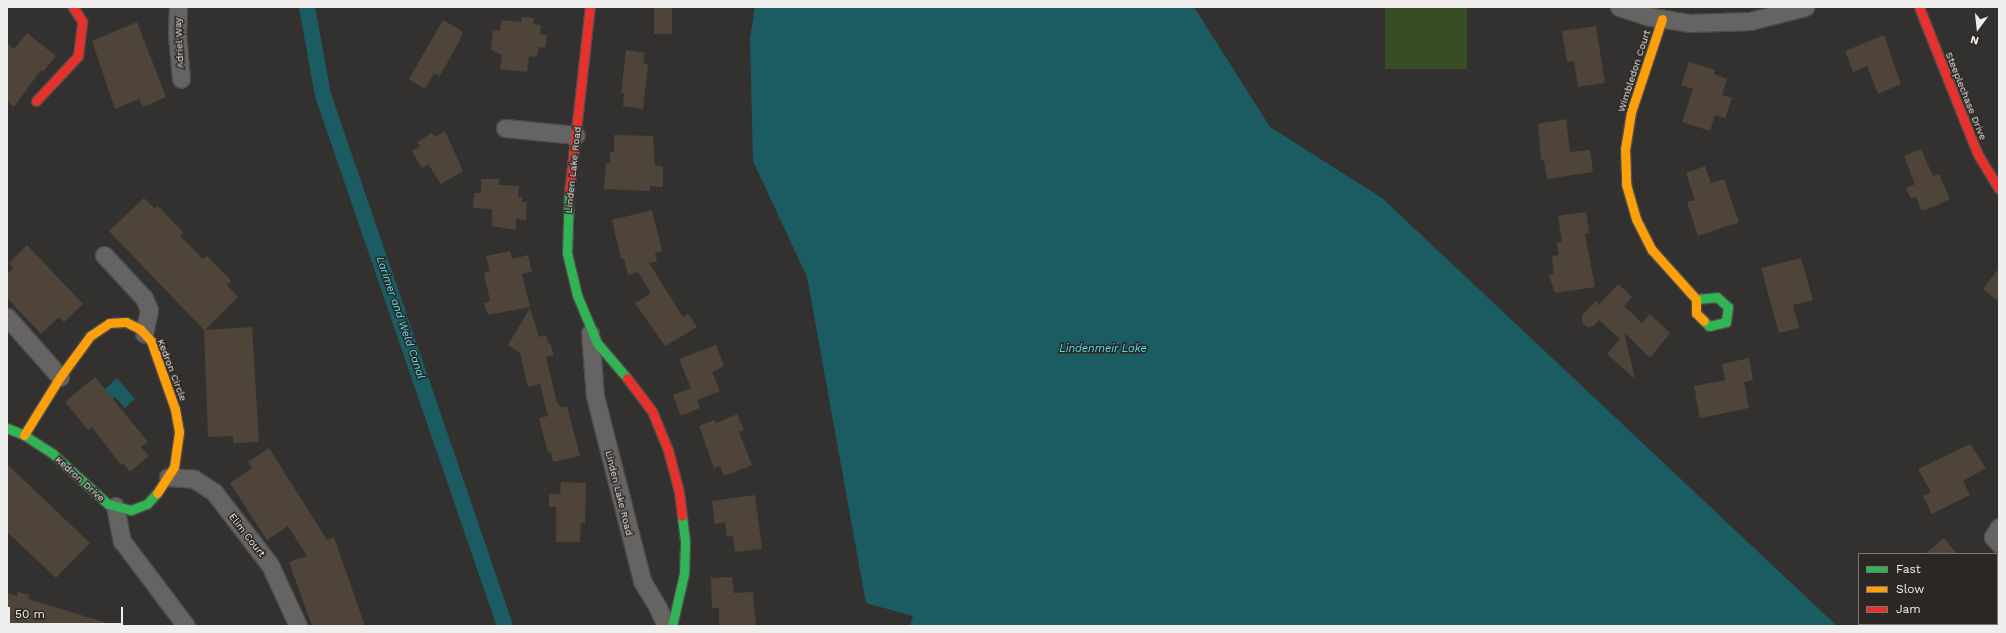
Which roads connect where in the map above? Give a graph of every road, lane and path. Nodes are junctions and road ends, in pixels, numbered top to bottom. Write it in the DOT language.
graph roads {
  1 [pos="73,7"];
  2 [pos="178,7"];
  3 [pos="590,7"];
  4 [pos="1619,7"];
  5 [pos="1805,7"];
  6 [pos="1919,7"];
  7 [pos="1662,19"];
  8 [pos="181,79"];
  9 [pos="36,101"];
  10 [pos="505,128"];
  11 [pos="576,135"];
  12 [pos="1999,189"];
  13 [pos="104,255"];
  14 [pos="1696,299"];
  15 [pos="7,317"];
  16 [pos="590,330"];
  17 [pos="144,333"];
  18 [pos="60,377"];
  19 [pos="7,428"];
  20 [pos="24,435"];
  21 [pos="168,477"];
  22 [pos="115,506"];
  23 [pos="1999,527"];
  24 [pos="1999,544"];
  25 [pos="186,626"];
  26 [pos="298,626"];
  27 [pos="666,626"];
  28 [pos="672,626"];
  1 -- 9 [label="street"];
  2 -- 8 [label="street, Adriel Way"];
  3 -- 11 [label="street, Linden Lake Road"];
  4 -- 7 [label="street"];
  5 -- 7 [label="street"];
  6 -- 12 [label="street, Steeplechase Drive"];
  7 -- 14 [label="street, Wimbledon Court"];
  10 -- 11 [label="street"];
  11 -- 16 [label="street, Linden Lake Road"];
  13 -- 17 [label="street"];
  15 -- 18 [label="street"];
  16 -- 27 [label="street, Linden Lake Road"];
  16 -- 28 [label="street, Linden Lake Road"];
  17 -- 18 [label="street, Kedron Circle"];
  17 -- 21 [label="street, Kedron Circle"];
  18 -- 20 [label="street, Kedron Circle"];
  19 -- 20 [label="street, Kedron Drive"];
  20 -- 22 [label="street, Kedron Drive"];
  21 -- 22 [label="street, Kedron Circle"];
  21 -- 26 [label="street, Elim Court"];
  22 -- 25 [label="street, Kedron Drive"];
  23 -- 24 [label="street"];
}
